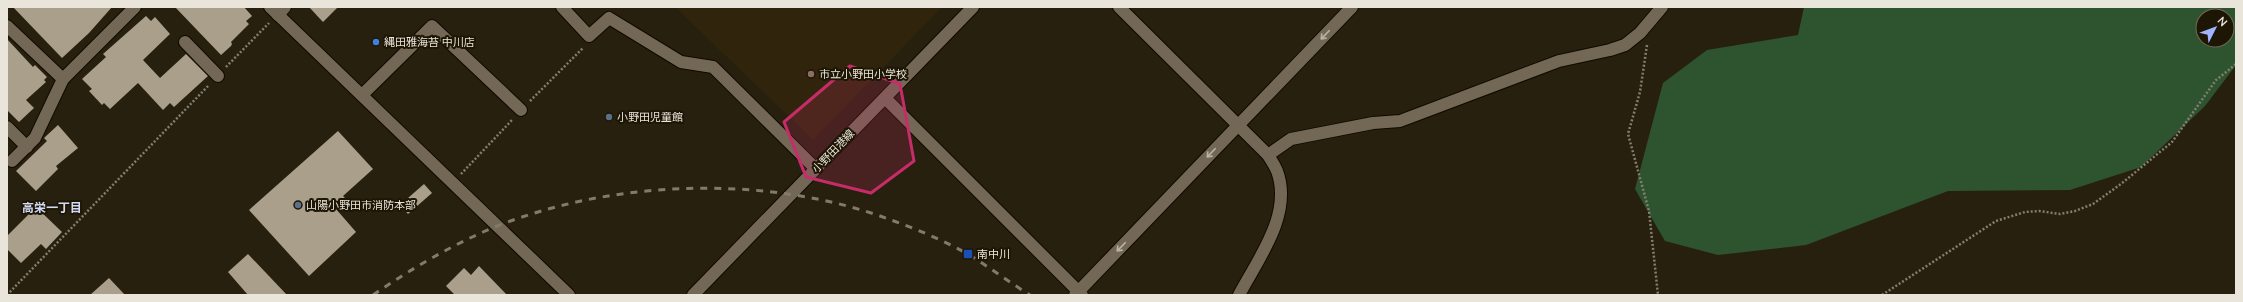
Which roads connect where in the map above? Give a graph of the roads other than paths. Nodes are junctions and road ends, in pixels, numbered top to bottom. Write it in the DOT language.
graph roads {
  1 [pos="135,7"];
  2 [pos="562,7"];
  3 [pos="973,7"];
  4 [pos="1119,7"];
  5 [pos="1352,7"];
  6 [pos="1662,7"];
  7 [pos="278,10"];
  8 [pos="7,26"];
  9 [pos="185,42"];
  10 [pos="218,76"];
  11 [pos="63,79"];
  12 [pos="362,95"];
  13 [pos="885,98"];
  14 [pos="521,110"];
  15 [pos="1238,125"];
  16 [pos="7,127"];
  17 [pos="27,147"];
  18 [pos="1268,155"];
  19 [pos="12,161"];
  20 [pos="816,169"];
  21 [pos="1078,294"];
  22 [pos="569,295"];
  23 [pos="693,295"];
  24 [pos="1239,295"];
  1 -- 11 [label="street"];
  2 -- 20 [label="street"];
  3 -- 13 [label="street, 小野田港線"];
  4 -- 15 [label="street"];
  5 -- 15 [label="street, one-way"];
  6 -- 18 [label="street"];
  7 -- 12 [label="street"];
  8 -- 11 [label="street"];
  9 -- 10 [label="street"];
  11 -- 17 [label="street"];
  12 -- 14 [label="street"];
  12 -- 22 [label="street"];
  13 -- 20 [label="street, 小野田港線"];
  13 -- 21 [label="street"];
  15 -- 18 [label="street"];
  15 -- 21 [label="street, one-way"];
  16 -- 17 [label="street"];
  17 -- 19 [label="street"];
  18 -- 24 [label="street"];
  20 -- 23 [label="street, 小野田港線"];
}
